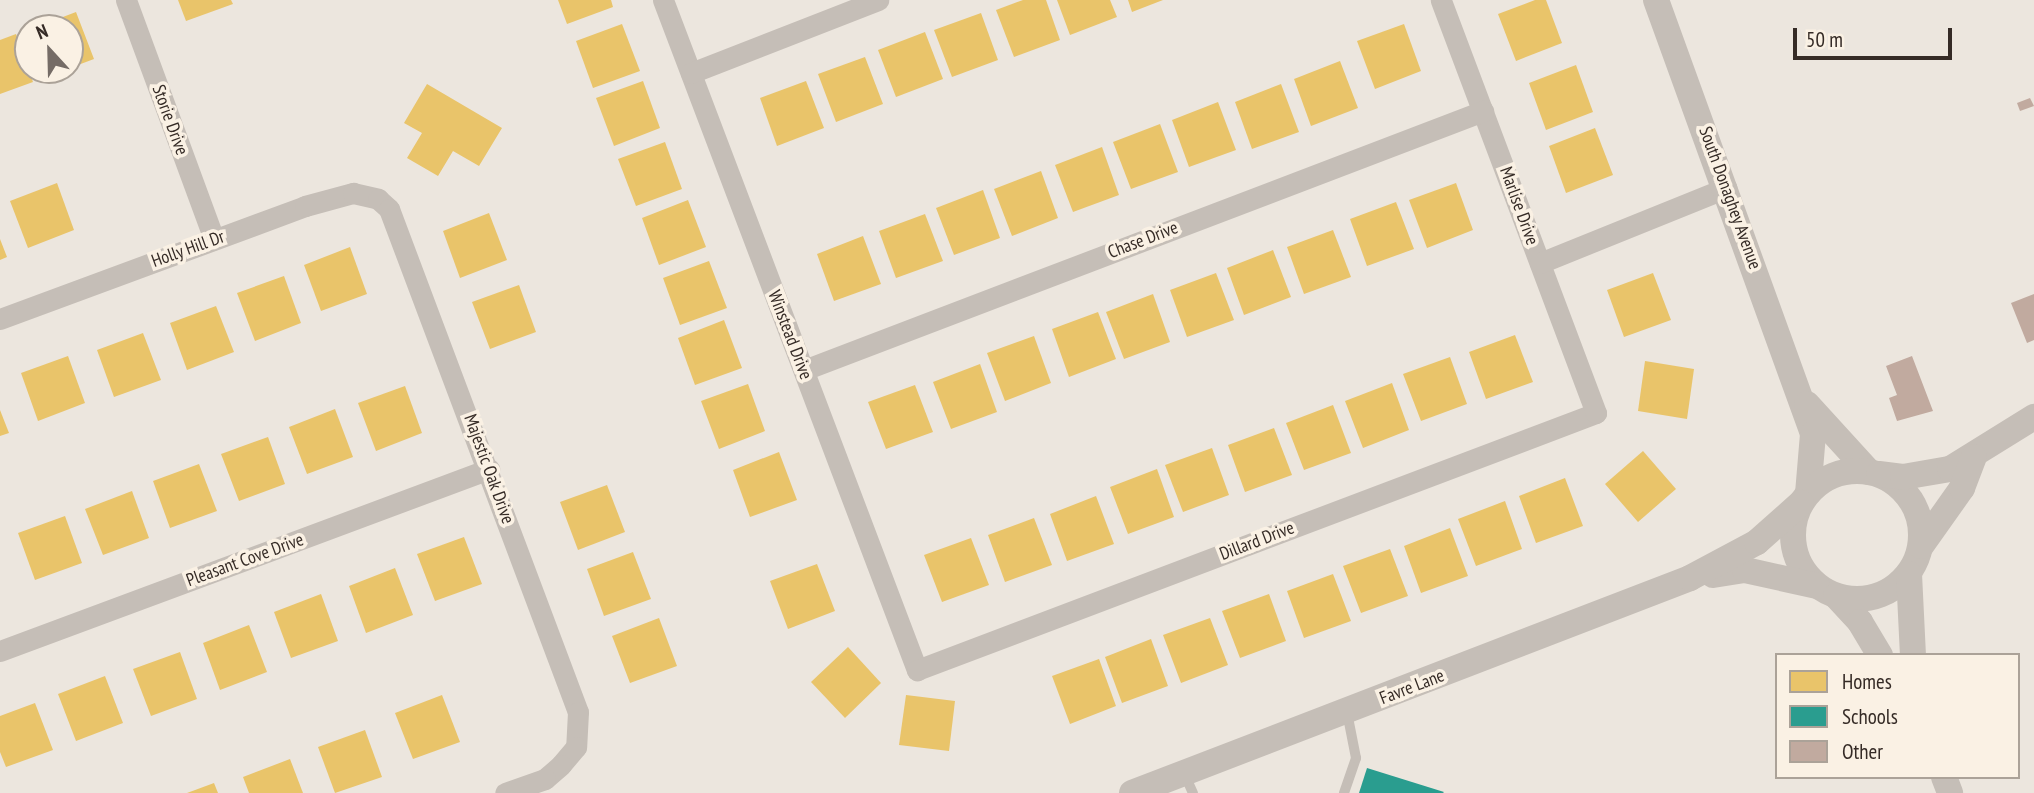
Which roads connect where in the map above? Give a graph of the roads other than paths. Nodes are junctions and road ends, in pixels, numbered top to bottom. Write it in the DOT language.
graph roads {
  1 [pos="126,0"];
  2 [pos="663,0"];
  3 [pos="878,0"];
  4 [pos="1441,0"];
  5 [pos="1656,0"];
  6 [pos="691,73"];
  7 [pos="1483,111"];
  8 [pos="1727,188"];
  9 [pos="378,199"];
  10 [pos="214,239"];
  11 [pos="1540,263"];
  12 [pos="0,318"];
  13 [pos="804,370"];
  14 [pos="1801,398"];
  15 [pos="1596,413"];
  16 [pos="2034,417"];
  17 [pos="1974,457"];
  18 [pos="489,469"];
  19 [pos="1873,473"];
  20 [pos="1805,498"];
  21 [pos="1921,546"];
  22 [pos="1909,574"];
  23 [pos="1690,578"];
  24 [pos="1826,591"];
  25 [pos="0,651"];
  26 [pos="1879,653"];
  27 [pos="1913,653"];
  28 [pos="917,670"];
  29 [pos="1347,712"];
  30 [pos="1189,783"];
  31 [pos="505,793"];
  32 [pos="1132,793"];
  33 [pos="1344,793"];
  1 -- 10 [label="street, Storie Drive"];
  2 -- 6 [label="street, Winstead Drive"];
  3 -- 6 [label="street"];
  4 -- 7 [label="street, Marlise Drive"];
  5 -- 8 [label="street, South Donaghey Avenue"];
  6 -- 13 [label="street, Winstead Drive"];
  7 -- 11 [label="street, Marlise Drive"];
  7 -- 13 [label="street, Chase Drive"];
  8 -- 11 [label="street"];
  8 -- 14 [label="street, South Donaghey Avenue"];
  9 -- 10 [label="street, Holly Hill Dr"];
  9 -- 18 [label="street, Majestic Oak Drive"];
  10 -- 12 [label="street, Holly Hill Dr"];
  11 -- 15 [label="street, Marlise Drive"];
  13 -- 28 [label="street, Winstead Drive"];
  14 -- 19 [label="street, South Donaghey Avenue"];
  14 -- 20 [label="street, South Donaghey Avenue"];
  15 -- 28 [label="street, Dillard Drive"];
  16 -- 17 [label="street"];
  17 -- 19 [label="street"];
  17 -- 21 [label="street"];
  18 -- 25 [label="street, Pleasant Cove Drive"];
  18 -- 31 [label="street, Majestic Oak Drive"];
  19 -- 20 [label="street"];
  19 -- 21 [label="street"];
  20 -- 23 [label="street, Favre Lane"];
  20 -- 24 [label="street"];
  21 -- 22 [label="street"];
  22 -- 24 [label="street"];
  22 -- 27 [label="street"];
  23 -- 24 [label="street, Favre Lane"];
  23 -- 29 [label="street, Favre Lane"];
  24 -- 26 [label="street"];
  29 -- 30 [label="street, Favre Lane"];
  29 -- 33 [label="lane"];
  30 -- 32 [label="street, Favre Lane"];
}
